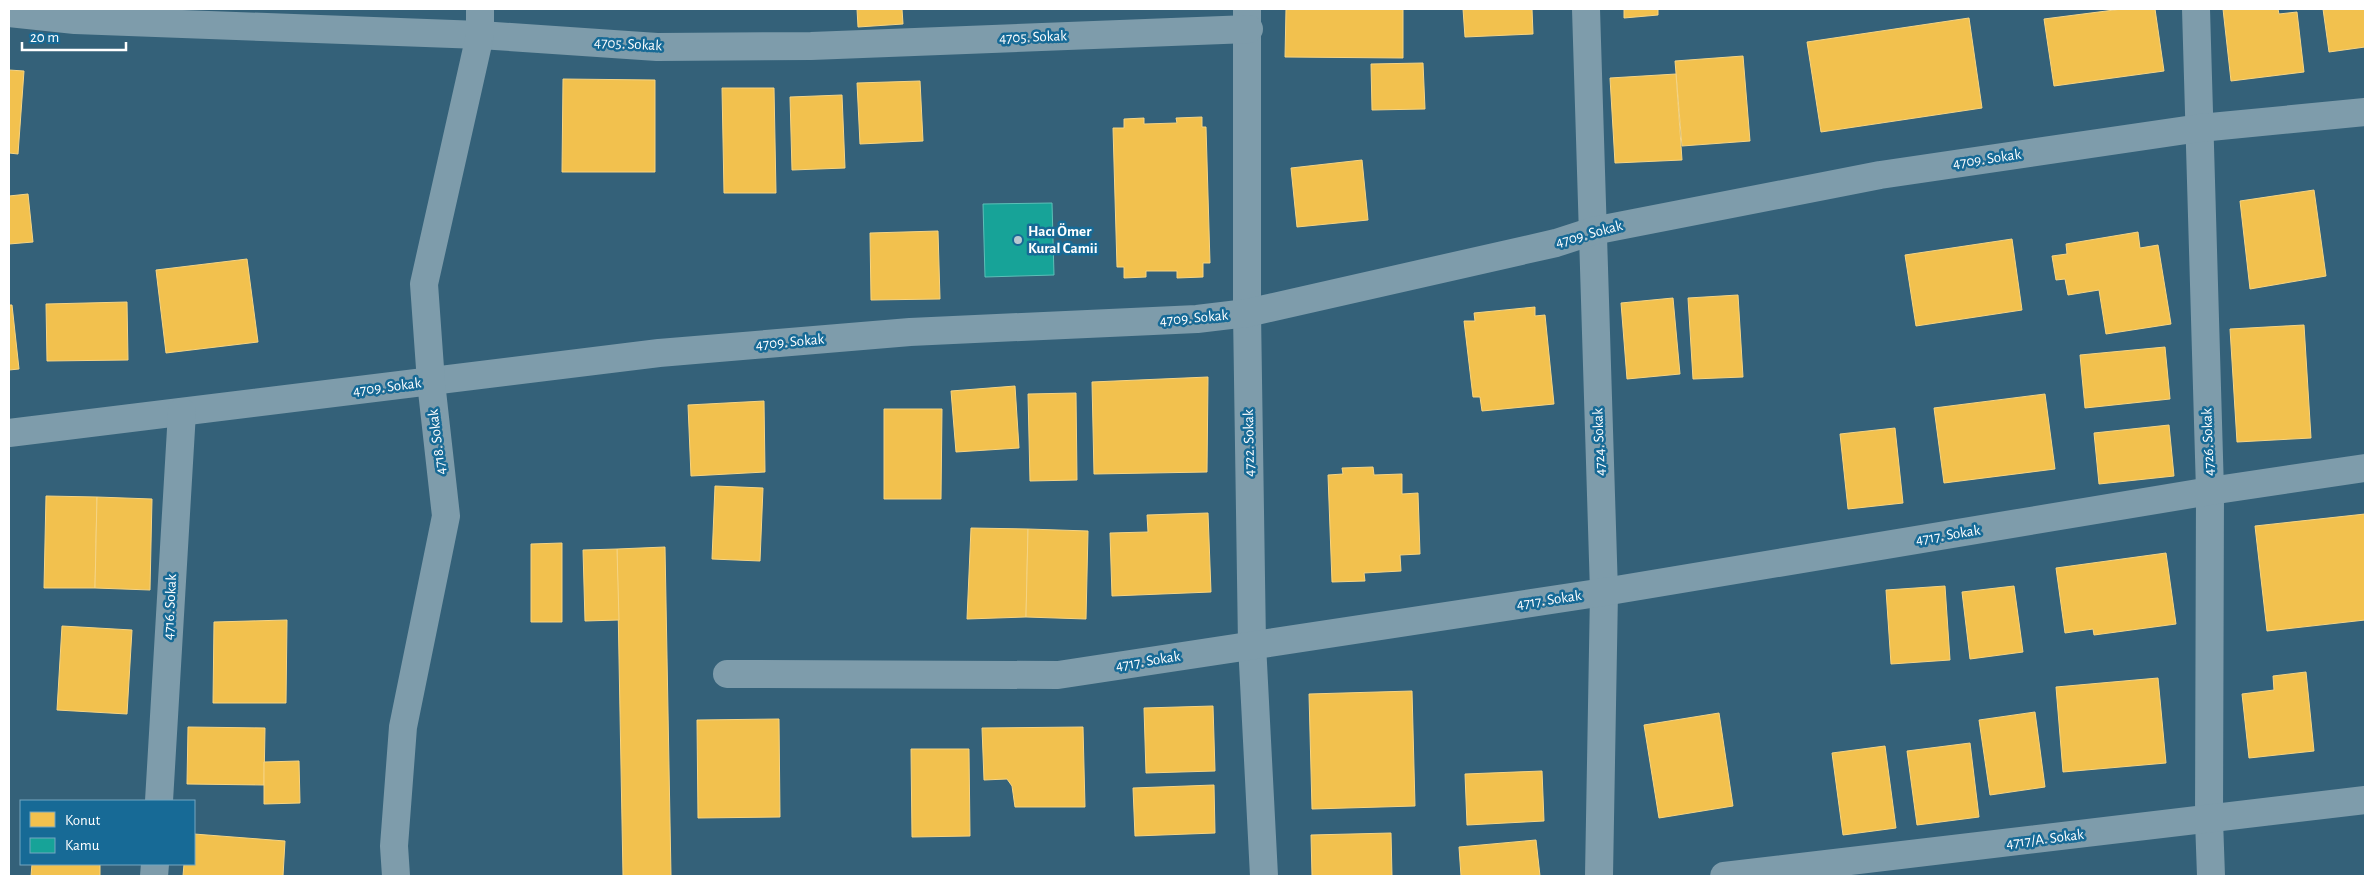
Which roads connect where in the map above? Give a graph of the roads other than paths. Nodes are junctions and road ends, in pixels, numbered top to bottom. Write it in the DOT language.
graph roads {
  1 [pos="1586,9"];
  2 [pos="2196,9"];
  3 [pos="9,13"];
  4 [pos="75,14"];
  5 [pos="1248,19"];
  6 [pos="480,22"];
  7 [pos="2365,112"];
  8 [pos="2200,128"];
  9 [pos="1593,231"];
  10 [pos="1247,313"];
  11 [pos="430,382"];
  12 [pos="182,412"];
  13 [pos="9,433"];
  14 [pos="2365,468"];
  15 [pos="2210,492"];
  16 [pos="1604,592"];
  17 [pos="1252,644"];
  18 [pos="727,674"];
  19 [pos="159,800"];
  20 [pos="2365,800"];
  21 [pos="2209,820"];
  22 [pos="1912,865"];
  23 [pos="396,876"];
  24 [pos="1264,876"];
  25 [pos="1599,876"];
  26 [pos="1724,876"];
  27 [pos="2211,876"];
  1 -- 9 [label="street, 4724. Sokak"];
  2 -- 8 [label="street, 4726. Sokak"];
  3 -- 4 [label="street, 4705. Sokak"];
  4 -- 6 [label="street, 4705. Sokak"];
  5 -- 6 [label="street, 4705. Sokak"];
  5 -- 10 [label="street, 4722. Sokak"];
  6 -- 11 [label="street, 4718. Sokak"];
  7 -- 8 [label="street, 4709. Sokak"];
  8 -- 9 [label="street, 4709. Sokak"];
  8 -- 15 [label="street, 4726. Sokak"];
  9 -- 10 [label="street, 4709. Sokak"];
  9 -- 16 [label="street, 4724. Sokak"];
  10 -- 11 [label="street, 4709. Sokak"];
  10 -- 17 [label="street, 4722. Sokak"];
  11 -- 12 [label="street, 4709. Sokak"];
  11 -- 23 [label="street, 4718. Sokak"];
  12 -- 13 [label="street, 4709. Sokak"];
  12 -- 19 [label="street, 4716. Sokak"];
  14 -- 15 [label="street, 4717. Sokak"];
  15 -- 16 [label="street, 4717. Sokak"];
  15 -- 21 [label="street, 4726. Sokak"];
  16 -- 17 [label="street, 4717. Sokak"];
  16 -- 25 [label="street, 4724. Sokak"];
  17 -- 18 [label="street, 4717. Sokak"];
  17 -- 24 [label="street, 4722. Sokak"];
  20 -- 21 [label="street, 4717/A. Sokak"];
  21 -- 22 [label="street, 4717/A. Sokak"];
  21 -- 27 [label="street, 4726. Sokak"];
  22 -- 26 [label="street, 4717/A. Sokak"];
}
